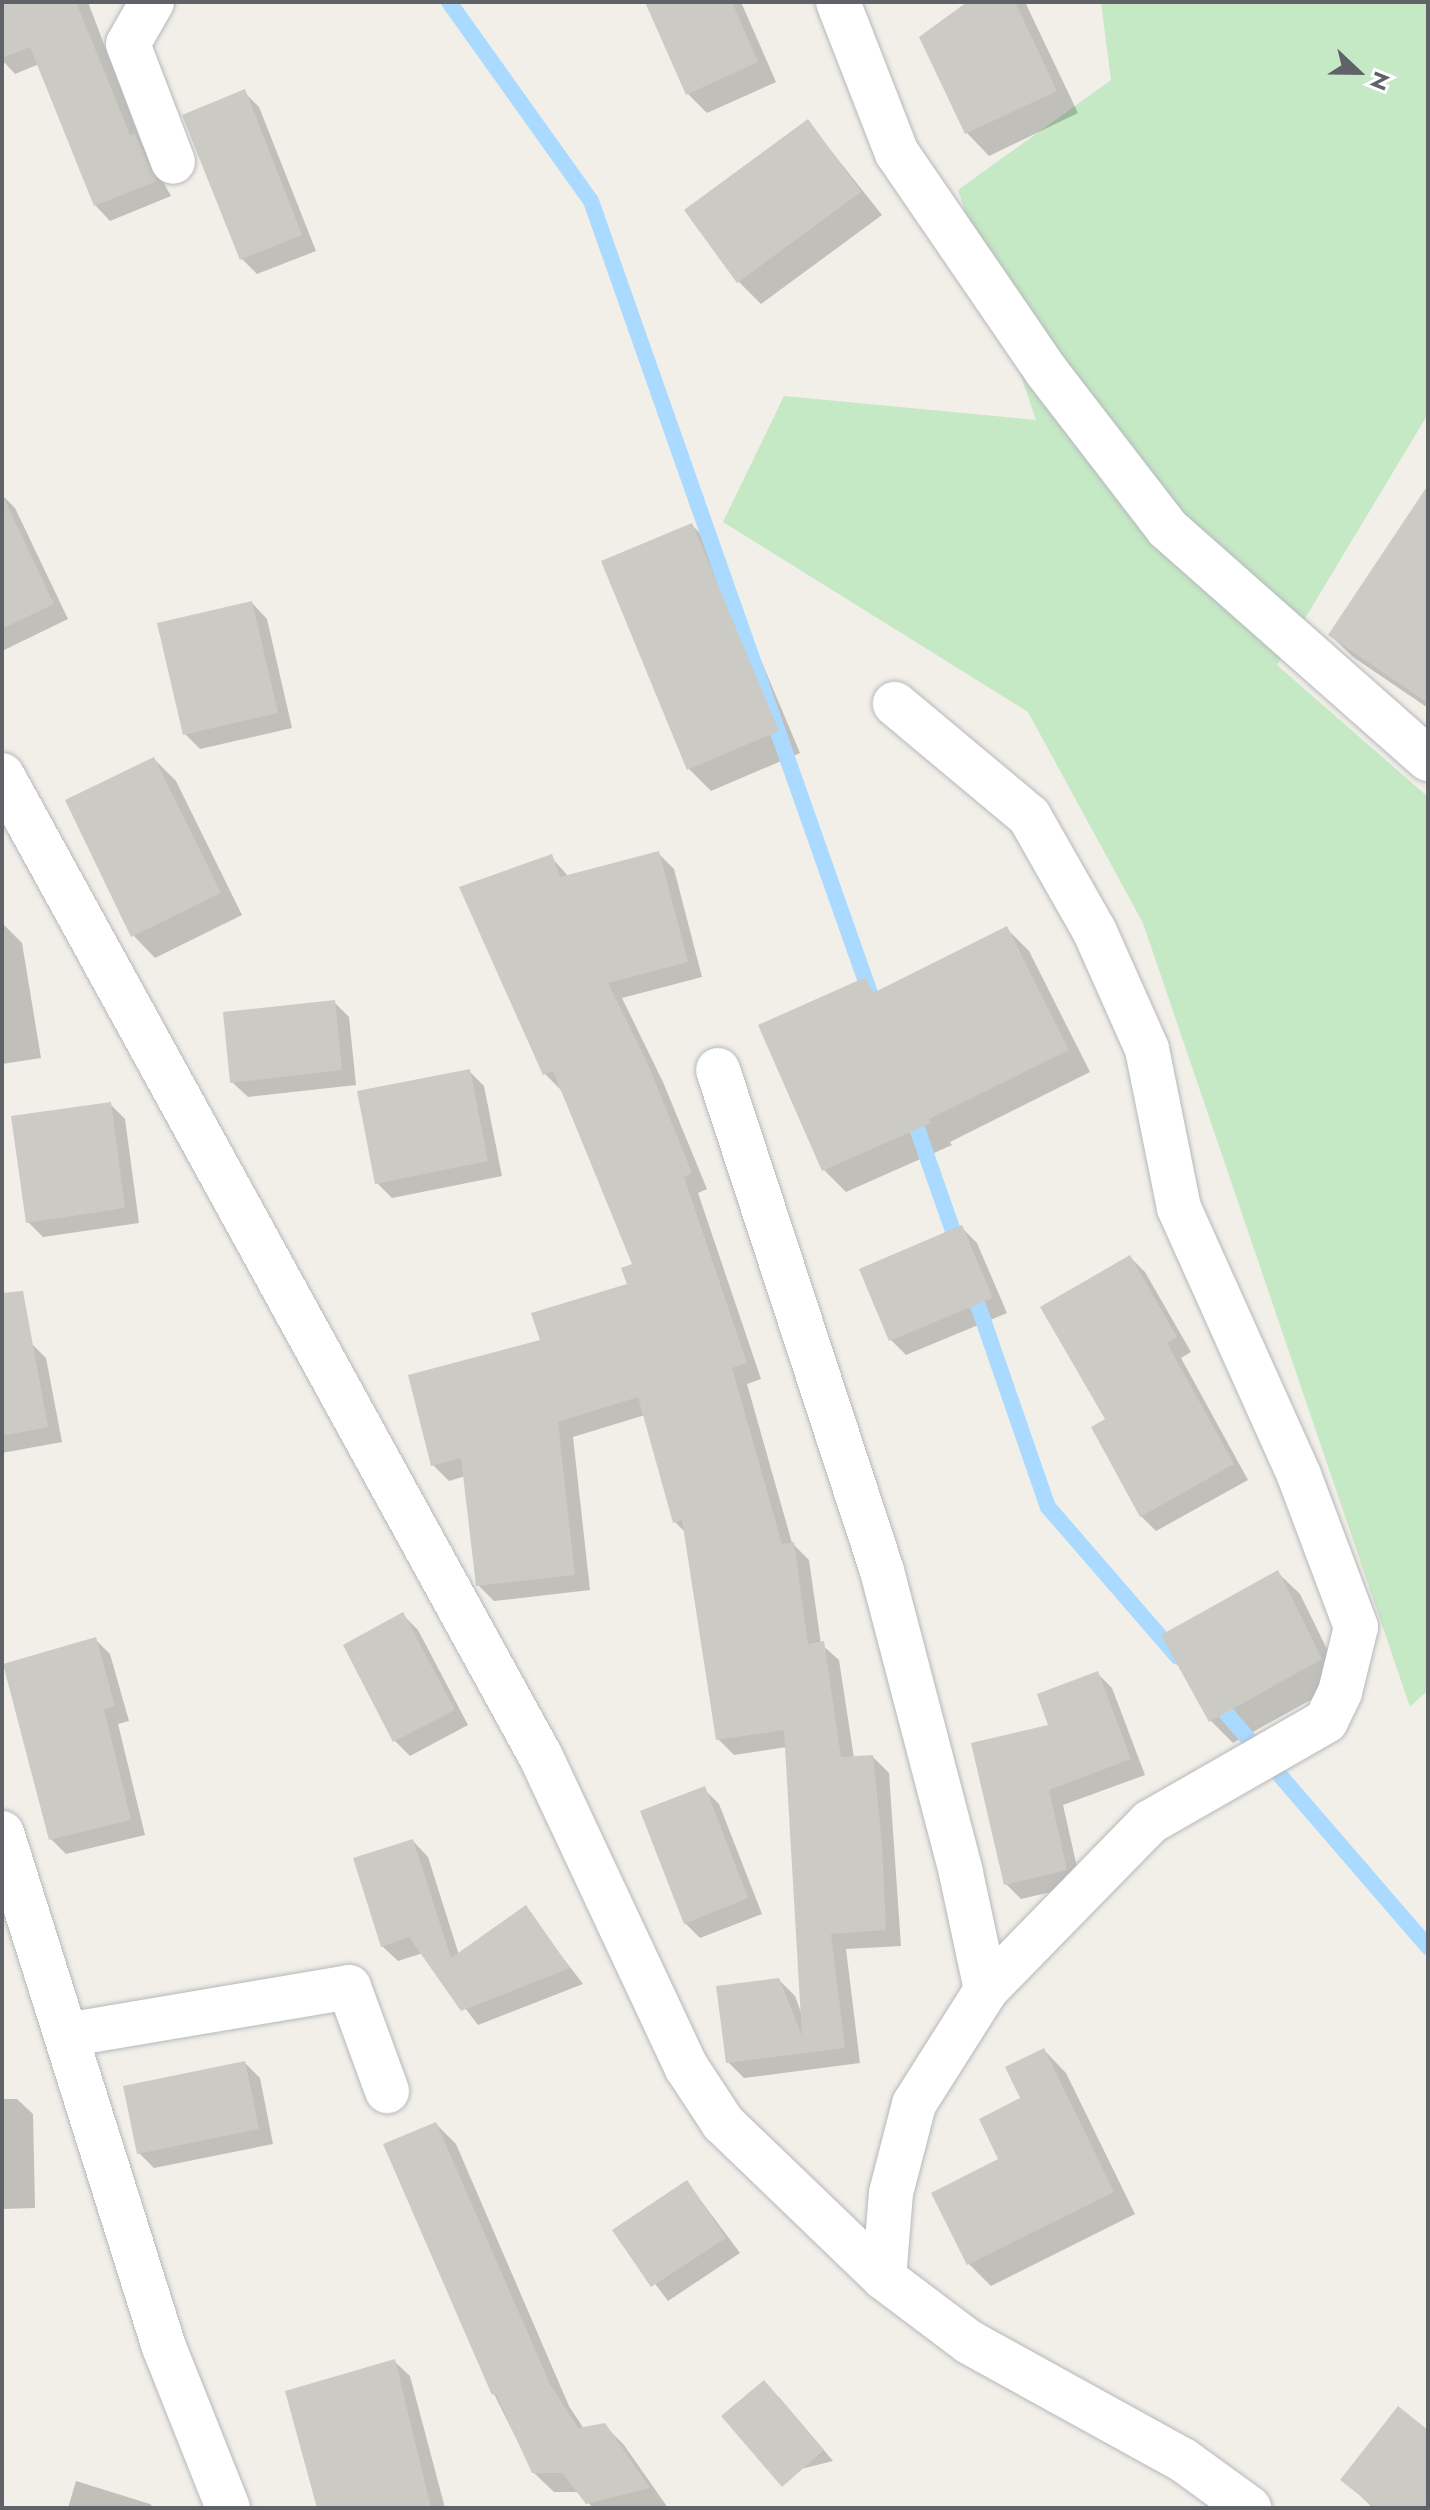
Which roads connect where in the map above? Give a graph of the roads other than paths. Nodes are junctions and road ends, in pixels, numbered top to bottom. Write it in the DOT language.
graph roads {
  1 [pos="152,2"];
  2 [pos="838,2"];
  3 [pos="173,162"];
  4 [pos="895,704"];
  5 [pos="1428,759"];
  6 [pos="2,775"];
  7 [pos="718,1070"];
  8 [pos="2,1833"];
  9 [pos="986,1990"];
  10 [pos="66,2035"];
  11 [pos="387,2091"];
  12 [pos="884,2278"];
  13 [pos="228,2508"];
  14 [pos="1249,2508"];
  1 -- 3 [label="street"];
  2 -- 5 [label="street"];
  4 -- 9 [label="street"];
  6 -- 12 [label="street"];
  7 -- 9 [label="street"];
  8 -- 10 [label="street"];
  9 -- 12 [label="street"];
  10 -- 11 [label="street"];
  10 -- 13 [label="street"];
  12 -- 14 [label="street"];
}
